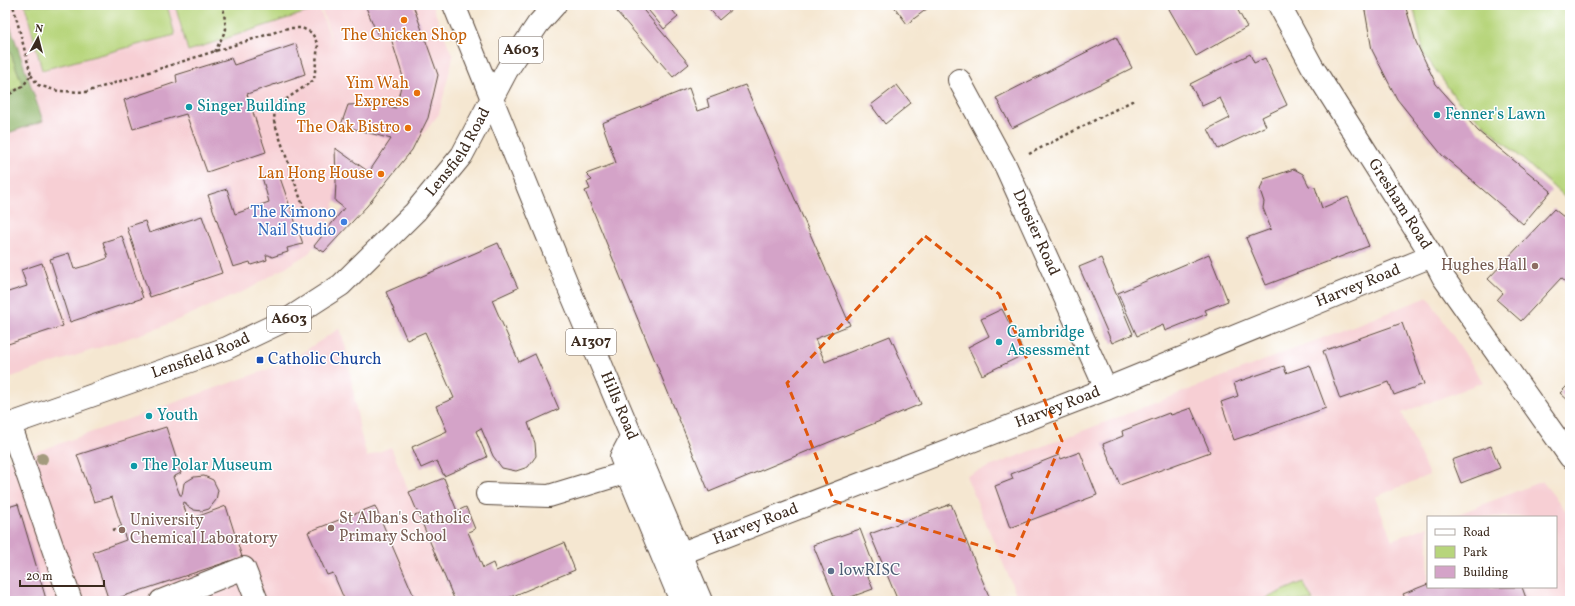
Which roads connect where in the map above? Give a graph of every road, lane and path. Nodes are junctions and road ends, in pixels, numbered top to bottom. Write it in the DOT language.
graph roads {
  1 [pos="13,5"];
  2 [pos="223,5"];
  3 [pos="454,5"];
  4 [pos="555,5"];
  5 [pos="1280,5"];
  6 [pos="215,52"];
  7 [pos="31,75"];
  8 [pos="959,80"];
  9 [pos="5,97"];
  10 [pos="492,99"];
  11 [pos="1134,100"];
  12 [pos="1006,167"];
  13 [pos="304,209"];
  14 [pos="1432,256"];
  15 [pos="1106,388"];
  16 [pos="8,425"];
  17 [pos="1570,457"];
  18 [pos="635,470"];
  19 [pos="487,494"];
  20 [pos="122,527"];
  21 [pos="113,530"];
  22 [pos="682,553"];
  23 [pos="72,601"];
  24 [pos="161,601"];
  25 [pos="257,601"];
  26 [pos="681,601"];
  27 [pos="701,601"];
  1 -- 7 [label="path"];
  2 -- 6 [label="path"];
  3 -- 10 [label="street, Hills Road"];
  4 -- 10 [label="street, A603"];
  5 -- 14 [label="street, Gresham Road"];
  6 -- 7 [label="path"];
  6 -- 13 [label="path"];
  7 -- 9 [label="path"];
  8 -- 12 [label="street, Drosier Road"];
  10 -- 16 [label="street, Lensfield Road / A603"];
  10 -- 18 [label="street, Hills Road / A1307"];
  11 -- 12 [label="path"];
  12 -- 15 [label="street, Drosier Road"];
  14 -- 15 [label="street, Harvey Road"];
  14 -- 17 [label="street, Gresham Road"];
  15 -- 22 [label="street, Harvey Road"];
  16 -- 23 [label="street"];
  18 -- 19 [label="street"];
  18 -- 22 [label="street, Hills Road / A1307"];
  18 -- 26 [label="street"];
  20 -- 21 [label="path"];
  22 -- 27 [label="street, Hills Road / A1307"];
  24 -- 25 [label="street"];
}
